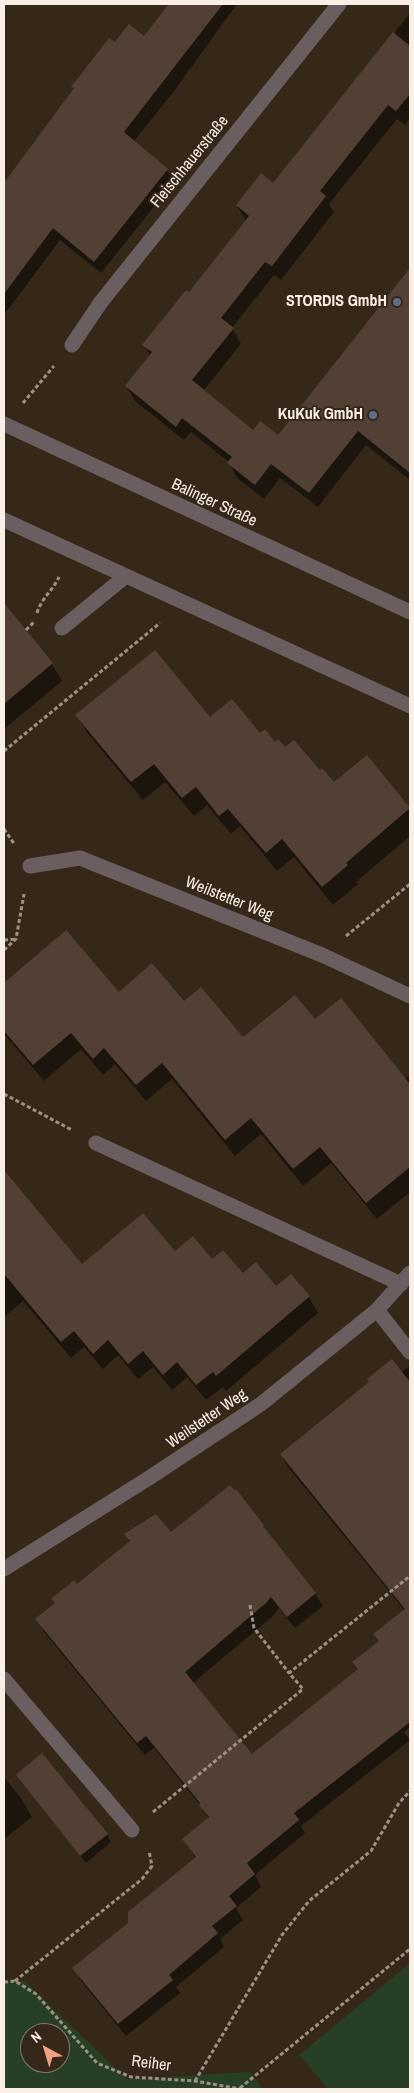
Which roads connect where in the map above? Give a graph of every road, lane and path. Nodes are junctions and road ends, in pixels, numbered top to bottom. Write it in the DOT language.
graph roads {
  1 [pos="339,4"];
  2 [pos="72,345"];
  3 [pos="5,425"];
  4 [pos="4,520"];
  5 [pos="70,551"];
  6 [pos="126,576"];
  7 [pos="184,603"];
  8 [pos="410,612"];
  9 [pos="62,628"];
  10 [pos="26,630"];
  11 [pos="410,706"];
  12 [pos="4,751"];
  13 [pos="30,866"];
  14 [pos="410,884"];
  15 [pos="4,940"];
  16 [pos="16,940"];
  17 [pos="4,950"];
  18 [pos="322,955"];
  19 [pos="410,996"];
  20 [pos="4,1094"];
  21 [pos="96,1144"];
  22 [pos="406,1278"];
  23 [pos="376,1310"];
  24 [pos="410,1352"];
  25 [pos="4,1569"];
  26 [pos="410,1576"];
  27 [pos="250,1604"];
  28 [pos="289,1673"];
  29 [pos="4,1679"];
  30 [pos="410,1791"];
  31 [pos="132,1830"];
  32 [pos="410,1949"];
  33 [pos="15,1981"];
  34 [pos="4,1982"];
  35 [pos="195,2081"];
  36 [pos="240,2089"];
  1 -- 2 [label="street, Fleischhauerstraße"];
  2 -- 3 [label="path"];
  3 -- 8 [label="street, Balinger Straße"];
  4 -- 5 [label="street"];
  5 -- 6 [label="street"];
  5 -- 10 [label="path"];
  6 -- 7 [label="street"];
  6 -- 9 [label="street"];
  7 -- 11 [label="street"];
  7 -- 12 [label="path"];
  13 -- 16 [label="path"];
  13 -- 18 [label="street, Weilstetter Weg"];
  14 -- 18 [label="path"];
  15 -- 16 [label="path"];
  16 -- 17 [label="path"];
  18 -- 19 [label="street, Weilstetter Weg"];
  20 -- 21 [label="path"];
  21 -- 22 [label="street"];
  22 -- 23 [label="street, Weilstetter Weg"];
  23 -- 24 [label="street"];
  23 -- 25 [label="street, Weilstetter Weg"];
  26 -- 28 [label="path"];
  27 -- 28 [label="path"];
  28 -- 31 [label="path"];
  29 -- 31 [label="street"];
  30 -- 35 [label="path"];
  31 -- 33 [label="path"];
  32 -- 36 [label="path"];
  33 -- 34 [label="path"];
  33 -- 35 [label="path, Reiher"];
  35 -- 36 [label="path, Reiher"];
}
